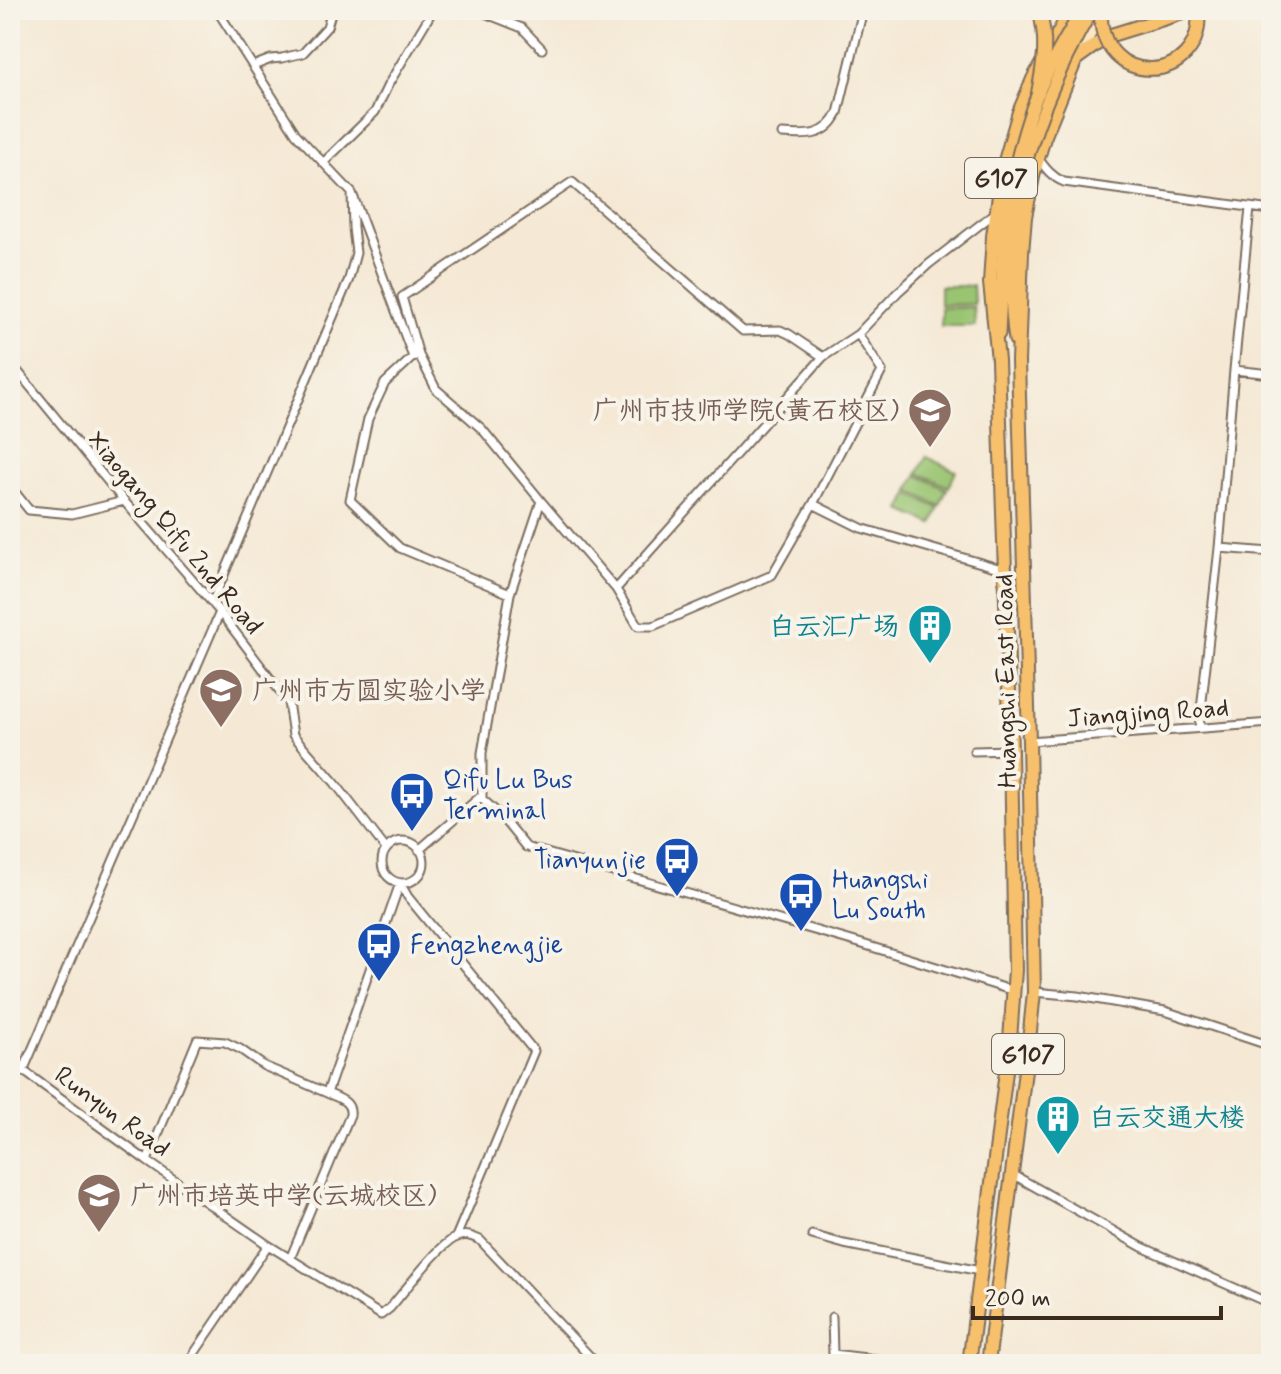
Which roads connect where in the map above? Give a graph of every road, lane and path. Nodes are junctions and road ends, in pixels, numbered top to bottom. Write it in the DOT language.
graph roads {
  1 [pos="217,10"];
  2 [pos="332,10"];
  3 [pos="433,10"];
  4 [pos="477,10"];
  5 [pos="863,10"];
  6 [pos="1039,10"];
  7 [pos="1071,10"];
  8 [pos="1087,10"];
  9 [pos="1102,10"];
  10 [pos="1192,10"];
  11 [pos="1198,10"];
  12 [pos="1241,10"];
  13 [pos="1271,17"];
  14 [pos="1095,24"];
  15 [pos="542,49"];
  16 [pos="1049,50"];
  17 [pos="1076,59"];
  18 [pos="253,66"];
  19 [pos="1038,93"];
  20 [pos="782,134"];
  21 [pos="1038,158"];
  22 [pos="323,163"];
  23 [pos="352,193"];
  24 [pos="1014,196"];
  25 [pos="1250,208"];
  26 [pos="1271,210"];
  27 [pos="995,213"];
  28 [pos="858,334"];
  29 [pos="416,356"];
  30 [pos="823,357"];
  31 [pos="998,360"];
  32 [pos="1018,361"];
  33 [pos="10,362"];
  34 [pos="1234,370"];
  35 [pos="1271,374"];
  36 [pos="10,486"];
  37 [pos="124,501"];
  38 [pos="541,501"];
  39 [pos="813,504"];
  40 [pos="1219,548"];
  41 [pos="1271,552"];
  42 [pos="1005,570"];
  43 [pos="616,589"];
  44 [pos="510,594"];
  45 [pos="212,603"];
  46 [pos="220,612"];
  47 [pos="1271,723"];
  48 [pos="1199,728"];
  49 [pos="1029,741"];
  50 [pos="1011,750"];
  51 [pos="974,751"];
  52 [pos="482,798"];
  53 [pos="386,849"];
  54 [pos="419,850"];
  55 [pos="400,883"];
  56 [pos="1014,991"];
  57 [pos="1034,992"];
  58 [pos="1271,1046"];
  59 [pos="10,1061"];
  60 [pos="23,1071"];
  61 [pos="327,1093"];
  62 [pos="147,1161"];
  63 [pos="1012,1174"];
  64 [pos="812,1235"];
  65 [pos="456,1237"];
  66 [pos="268,1245"];
  67 [pos="290,1259"];
  68 [pos="980,1271"];
  69 [pos="1271,1304"];
  70 [pos="832,1317"];
  71 [pos="187,1364"];
  72 [pos="597,1364"];
  73 [pos="917,1364"];
  74 [pos="969,1364"];
  75 [pos="988,1364"];
  1 -- 18 [label="street"];
  2 -- 18 [label="street"];
  3 -- 22 [label="street"];
  4 -- 15 [label="street"];
  5 -- 20 [label="street"];
  6 -- 19 [label="highway, bridge"];
  7 -- 16 [label="highway, G107"];
  8 -- 14 [label="highway"];
  8 -- 19 [label="main road, Huangshi East Road, bridge"];
  8 -- 24 [label="main road, Huangshi East Road, bridge"];
  9 -- 11 [label="highway, bridge"];
  9 -- 14 [label="main road"];
  10 -- 17 [label="highway"];
  12 -- 13 [label="highway"];
  14 -- 17 [label="main road"];
  16 -- 17 [label="highway"];
  16 -- 27 [label="highway, G107"];
  17 -- 21 [label="highway, G107"];
  18 -- 22 [label="street"];
  19 -- 24 [label="main road, Huangshi East Road, bridge"];
  21 -- 25 [label="street"];
  21 -- 32 [label="highway, G107"];
  22 -- 23 [label="street"];
  23 -- 29 [label="street"];
  23 -- 45 [label="street"];
  24 -- 31 [label="main road, Huangshi East Road"];
  24 -- 32 [label="main road, Huangshi East Road"];
  25 -- 26 [label="street"];
  25 -- 34 [label="street"];
  27 -- 28 [label="street"];
  27 -- 31 [label="highway, G107"];
  28 -- 30 [label="street"];
  28 -- 39 [label="street"];
  29 -- 30 [label="street"];
  29 -- 38 [label="street"];
  29 -- 44 [label="street"];
  30 -- 43 [label="street"];
  31 -- 42 [label="highway, Huangshi East Road / G107"];
  32 -- 49 [label="highway, Huangshi East Road / G107"];
  33 -- 37 [label="street, Xiaogang Qifu 2nd Road"];
  34 -- 35 [label="street"];
  34 -- 40 [label="street"];
  36 -- 37 [label="street"];
  37 -- 45 [label="street, Xiaogang Qifu 2nd Road"];
  38 -- 43 [label="street"];
  38 -- 44 [label="street"];
  39 -- 42 [label="street"];
  39 -- 43 [label="street"];
  40 -- 41 [label="street"];
  40 -- 48 [label="street"];
  42 -- 50 [label="highway, Huangshi East Road / G107"];
  44 -- 52 [label="street"];
  45 -- 46 [label="street, Xiaogang Qifu 2nd Road"];
  46 -- 53 [label="street, Xiaogang Qifu 2nd Road"];
  46 -- 60 [label="street"];
  47 -- 48 [label="street, Jiangjing Road"];
  48 -- 49 [label="street, Jiangjing Road"];
  49 -- 57 [label="highway, Huangshi East Road / G107"];
  50 -- 51 [label="street"];
  50 -- 56 [label="highway, Huangshi East Road / G107"];
  52 -- 54 [label="street"];
  52 -- 56 [label="street"];
  53 -- 54 [label="street"];
  53 -- 55 [label="street"];
  54 -- 55 [label="street"];
  55 -- 61 [label="street"];
  55 -- 65 [label="street"];
  56 -- 68 [label="highway, Huangshi East Road / G107"];
  57 -- 58 [label="street"];
  57 -- 63 [label="highway, Huangshi East Road / G107"];
  59 -- 60 [label="street, Runyun Road"];
  60 -- 62 [label="street, Runyun Road"];
  61 -- 62 [label="street"];
  61 -- 67 [label="street"];
  62 -- 66 [label="street, Runyun Road"];
  63 -- 69 [label="street"];
  63 -- 75 [label="highway, Huangshi East Road / G107"];
  64 -- 68 [label="street"];
  65 -- 67 [label="street, Runyun Road"];
  65 -- 72 [label="street"];
  66 -- 67 [label="street, Runyun Road"];
  66 -- 71 [label="street"];
  68 -- 74 [label="highway, Huangshi East Road / G107"];
  70 -- 73 [label="street"];
}
